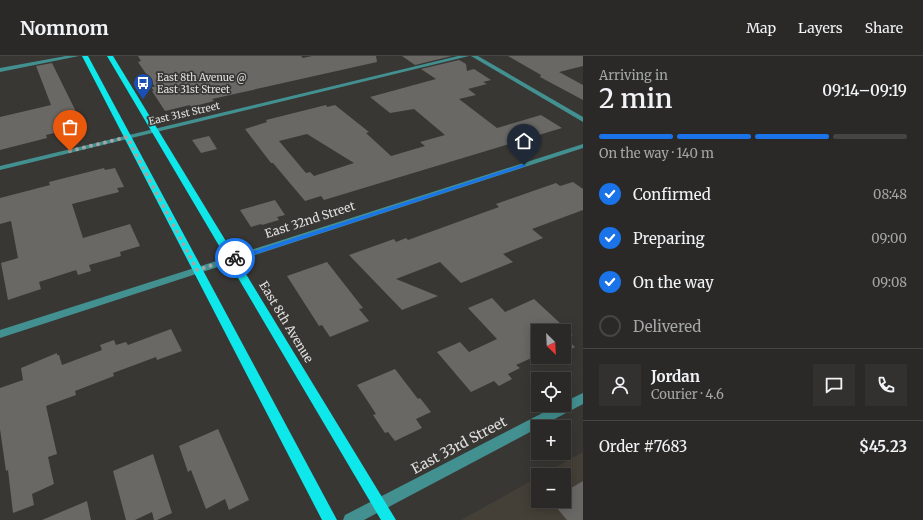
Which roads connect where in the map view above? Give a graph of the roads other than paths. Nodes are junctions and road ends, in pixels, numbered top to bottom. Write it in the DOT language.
graph roads {
  1 [pos="76,56"];
  2 [pos="85,56"];
  3 [pos="110,56"];
  4 [pos="466,56"];
  5 [pos="474,56"];
  6 [pos="0,70"];
  7 [pos="583,120"];
  8 [pos="154,131"];
  9 [pos="127,137"];
  10 [pos="583,146"];
  11 [pos="0,168"];
  12 [pos="232,260"];
  13 [pos="197,270"];
  14 [pos="0,334"];
  15 [pos="583,398"];
  16 [pos="380,504"];
  17 [pos="330,520"];
  18 [pos="350,520"];
  19 [pos="389,520"];
  1 -- 6 [label="street"];
  2 -- 9 [label="main road"];
  3 -- 8 [label="main road, East 8th Avenue"];
  4 -- 8 [label="street, East 31st Street"];
  5 -- 7 [label="street"];
  8 -- 9 [label="street, East 31st Street"];
  8 -- 12 [label="main road, East 8th Avenue"];
  9 -- 11 [label="street, East 31st Street"];
  9 -- 13 [label="main road"];
  10 -- 12 [label="street, East 32nd Street"];
  12 -- 13 [label="street, East 32nd Street"];
  12 -- 16 [label="main road, East 8th Avenue"];
  13 -- 14 [label="street, East 32nd Street"];
  13 -- 17 [label="main road"];
  15 -- 16 [label="street, East 33rd Street"];
  16 -- 18 [label="street, East 33rd Street"];
  16 -- 19 [label="main road, East 8th Avenue"];
}
